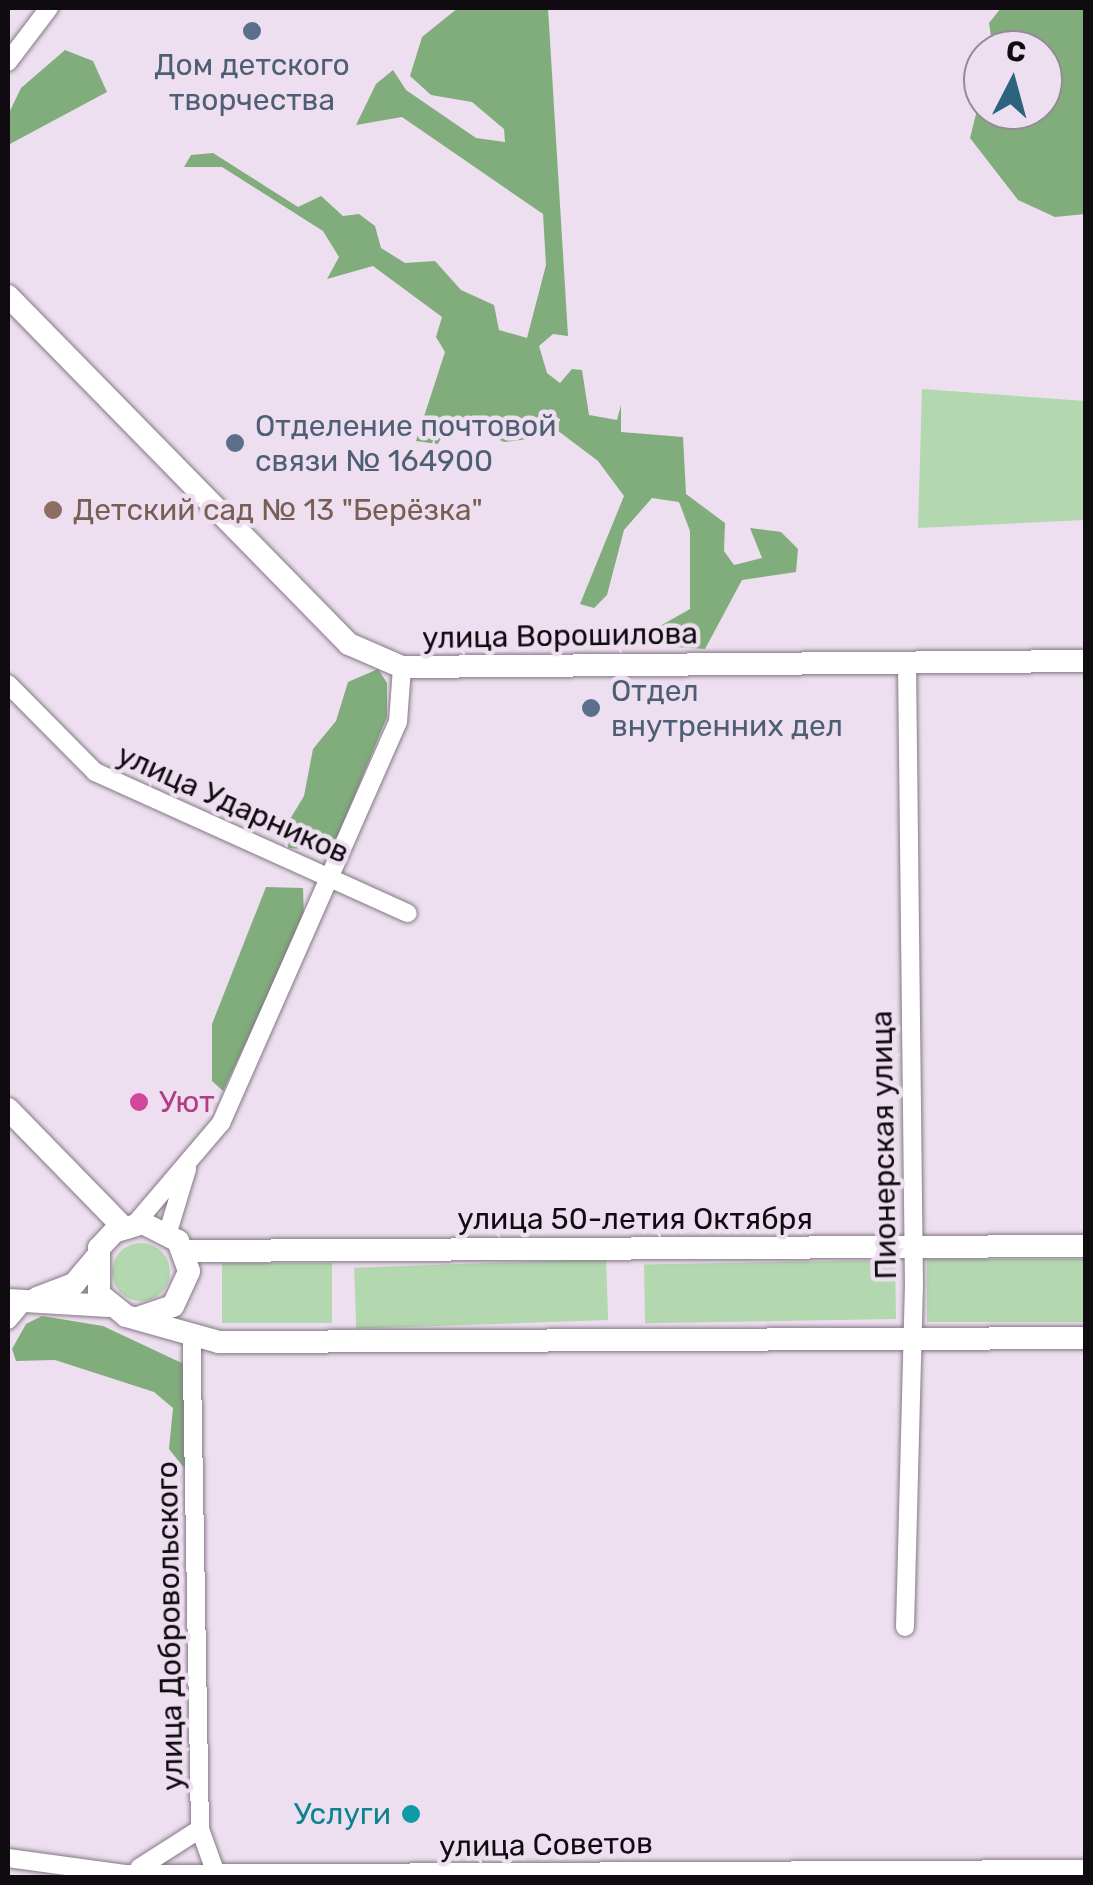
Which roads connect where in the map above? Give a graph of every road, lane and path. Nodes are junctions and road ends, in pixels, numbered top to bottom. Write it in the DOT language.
graph roads {
  1 [pos="49,8"];
  2 [pos="8,62"];
  3 [pos="8,296"];
  4 [pos="1086,661"];
  5 [pos="907,662"];
  6 [pos="402,668"];
  7 [pos="8,684"];
  8 [pos="332,879"];
  9 [pos="408,913"];
  10 [pos="8,1109"];
  11 [pos="190,1158"];
  12 [pos="168,1232"];
  13 [pos="115,1237"];
  14 [pos="1086,1246"];
  15 [pos="912,1247"];
  16 [pos="184,1251"];
  17 [pos="188,1280"];
  18 [pos="16,1300"];
  19 [pos="109,1306"];
  20 [pos="138,1318"];
  21 [pos="8,1320"];
  22 [pos="192,1333"];
  23 [pos="913,1338"];
  24 [pos="1086,1338"];
  25 [pos="904,1627"];
  26 [pos="200,1829"];
  27 [pos="8,1858"];
  28 [pos="1086,1870"];
  29 [pos="214,1871"];
  30 [pos="125,1876"];
  1 -- 2 [label="street"];
  3 -- 6 [label="main road, улица Ворошилова"];
  4 -- 5 [label="main road, улица Ворошилова"];
  5 -- 6 [label="main road, улица Ворошилова"];
  5 -- 15 [label="street, Пионерская улица"];
  6 -- 8 [label="street"];
  7 -- 8 [label="street, улица Ударников"];
  8 -- 9 [label="street, улица Ударников"];
  8 -- 11 [label="street"];
  10 -- 13 [label="main road"];
  11 -- 12 [label="street"];
  11 -- 13 [label="street"];
  12 -- 13 [label="main road"];
  12 -- 16 [label="main road"];
  13 -- 18 [label="main road"];
  13 -- 19 [label="main road"];
  14 -- 15 [label="main road, улица 50-летия Октября"];
  15 -- 16 [label="main road, улица 50-летия Октября"];
  15 -- 23 [label="street, Пионерская улица"];
  16 -- 17 [label="main road"];
  17 -- 20 [label="main road"];
  17 -- 22 [label="main road"];
  18 -- 19 [label="main road"];
  18 -- 21 [label="street"];
  19 -- 20 [label="main road"];
  20 -- 22 [label="main road"];
  22 -- 23 [label="main road"];
  22 -- 26 [label="street, улица Добровольского"];
  23 -- 24 [label="main road"];
  23 -- 25 [label="street, Пионерская улица"];
  26 -- 29 [label="street"];
  26 -- 30 [label="street, улица Добровольского"];
  27 -- 30 [label="street, улица Советов"];
  28 -- 29 [label="street, улица Советов"];
  29 -- 30 [label="street, улица Советов"];
}
